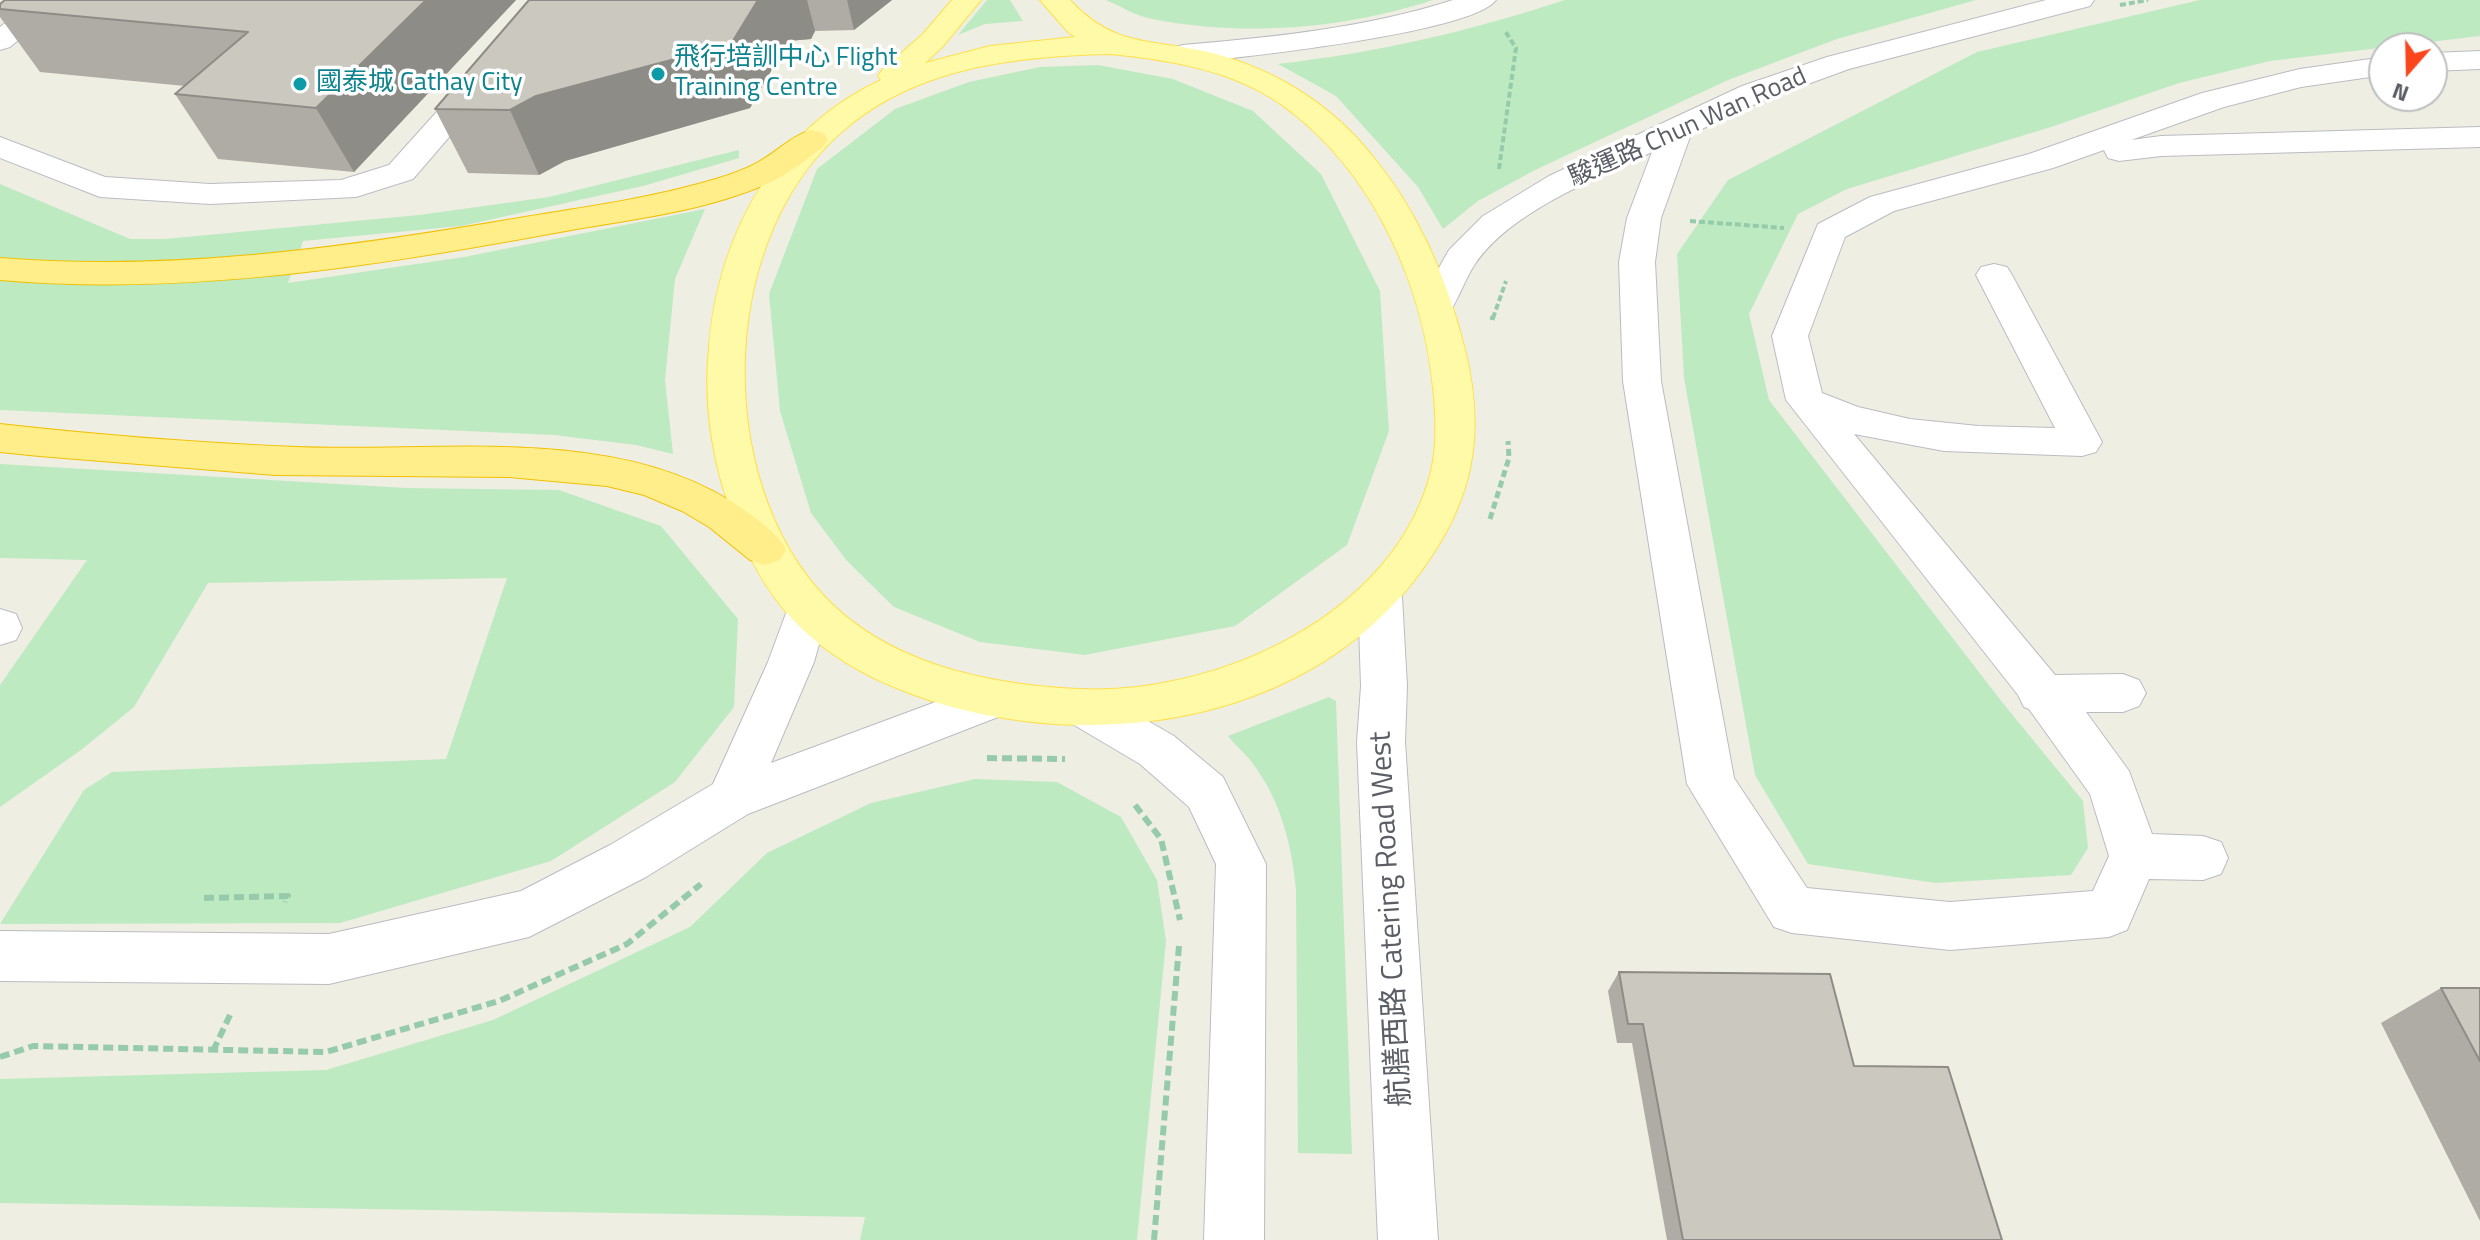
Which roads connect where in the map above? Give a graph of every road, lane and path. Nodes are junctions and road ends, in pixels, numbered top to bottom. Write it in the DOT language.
graph roads {
  1 [pos="53,0"];
  2 [pos="553,0"];
  3 [pos="967,0"];
  4 [pos="1054,0"];
  5 [pos="1482,0"];
  6 [pos="2080,0"];
  7 [pos="0,41"];
  8 [pos="1111,45"];
  9 [pos="1183,54"];
  10 [pos="2480,60"];
  11 [pos="2448,61"];
  12 [pos="2368,68"];
  13 [pos="844,115"];
  14 [pos="1677,129"];
  15 [pos="2480,137"];
  16 [pos="812,140"];
  17 [pos="0,147"];
  18 [pos="2041,161"];
  19 [pos="0,269"];
  20 [pos="1514,270"];
  21 [pos="1994,275"];
  22 [pos="1436,305"];
  23 [pos="1493,326"];
  24 [pos="1805,400"];
  25 [pos="1507,428"];
  26 [pos="0,438"];
  27 [pos="1488,523"];
  28 [pos="765,549"];
  29 [pos="1380,597"];
  30 [pos="807,609"];
  31 [pos="2123,693"];
  32 [pos="2040,694"];
  33 [pos="995,699"];
  34 [pos="1085,708"];
  35 [pos="974,759"];
  36 [pos="1067,759"];
  37 [pos="1129,797"];
  38 [pos="731,799"];
  39 [pos="2134,856"];
  40 [pos="2203,858"];
  41 [pos="0,956"];
  42 [pos="1154,1240"];
  43 [pos="1234,1240"];
  44 [pos="1408,1240"];
  1 -- 7 [label="street"];
  2 -- 17 [label="street"];
  3 -- 13 [label="main road"];
  4 -- 8 [label="main road"];
  5 -- 9 [label="street"];
  6 -- 14 [label="street, 駿運路 Chun Wan Road"];
  8 -- 9 [label="main road"];
  8 -- 13 [label="main road"];
  9 -- 22 [label="main road"];
  10 -- 11 [label="street"];
  12 -- 18 [label="street"];
  13 -- 16 [label="main road"];
  14 -- 22 [label="street, 駿運路 Chun Wan Road"];
  14 -- 39 [label="street"];
  15 -- 18 [label="street"];
  16 -- 19 [label="highway"];
  16 -- 28 [label="main road"];
  18 -- 24 [label="street"];
  20 -- 23 [label="path"];
  21 -- 24 [label="street"];
  22 -- 29 [label="main road"];
  24 -- 32 [label="street"];
  25 -- 27 [label="path"];
  26 -- 28 [label="highway"];
  28 -- 30 [label="main road"];
  29 -- 34 [label="main road"];
  29 -- 44 [label="street, 航膳西路 Catering Road West"];
  30 -- 33 [label="main road"];
  30 -- 38 [label="street"];
  31 -- 32 [label="street"];
  32 -- 39 [label="street"];
  33 -- 34 [label="main road"];
  33 -- 38 [label="street"];
  34 -- 43 [label="street"];
  35 -- 36 [label="path"];
  37 -- 42 [label="path"];
  38 -- 41 [label="street"];
  39 -- 40 [label="street"];
}
